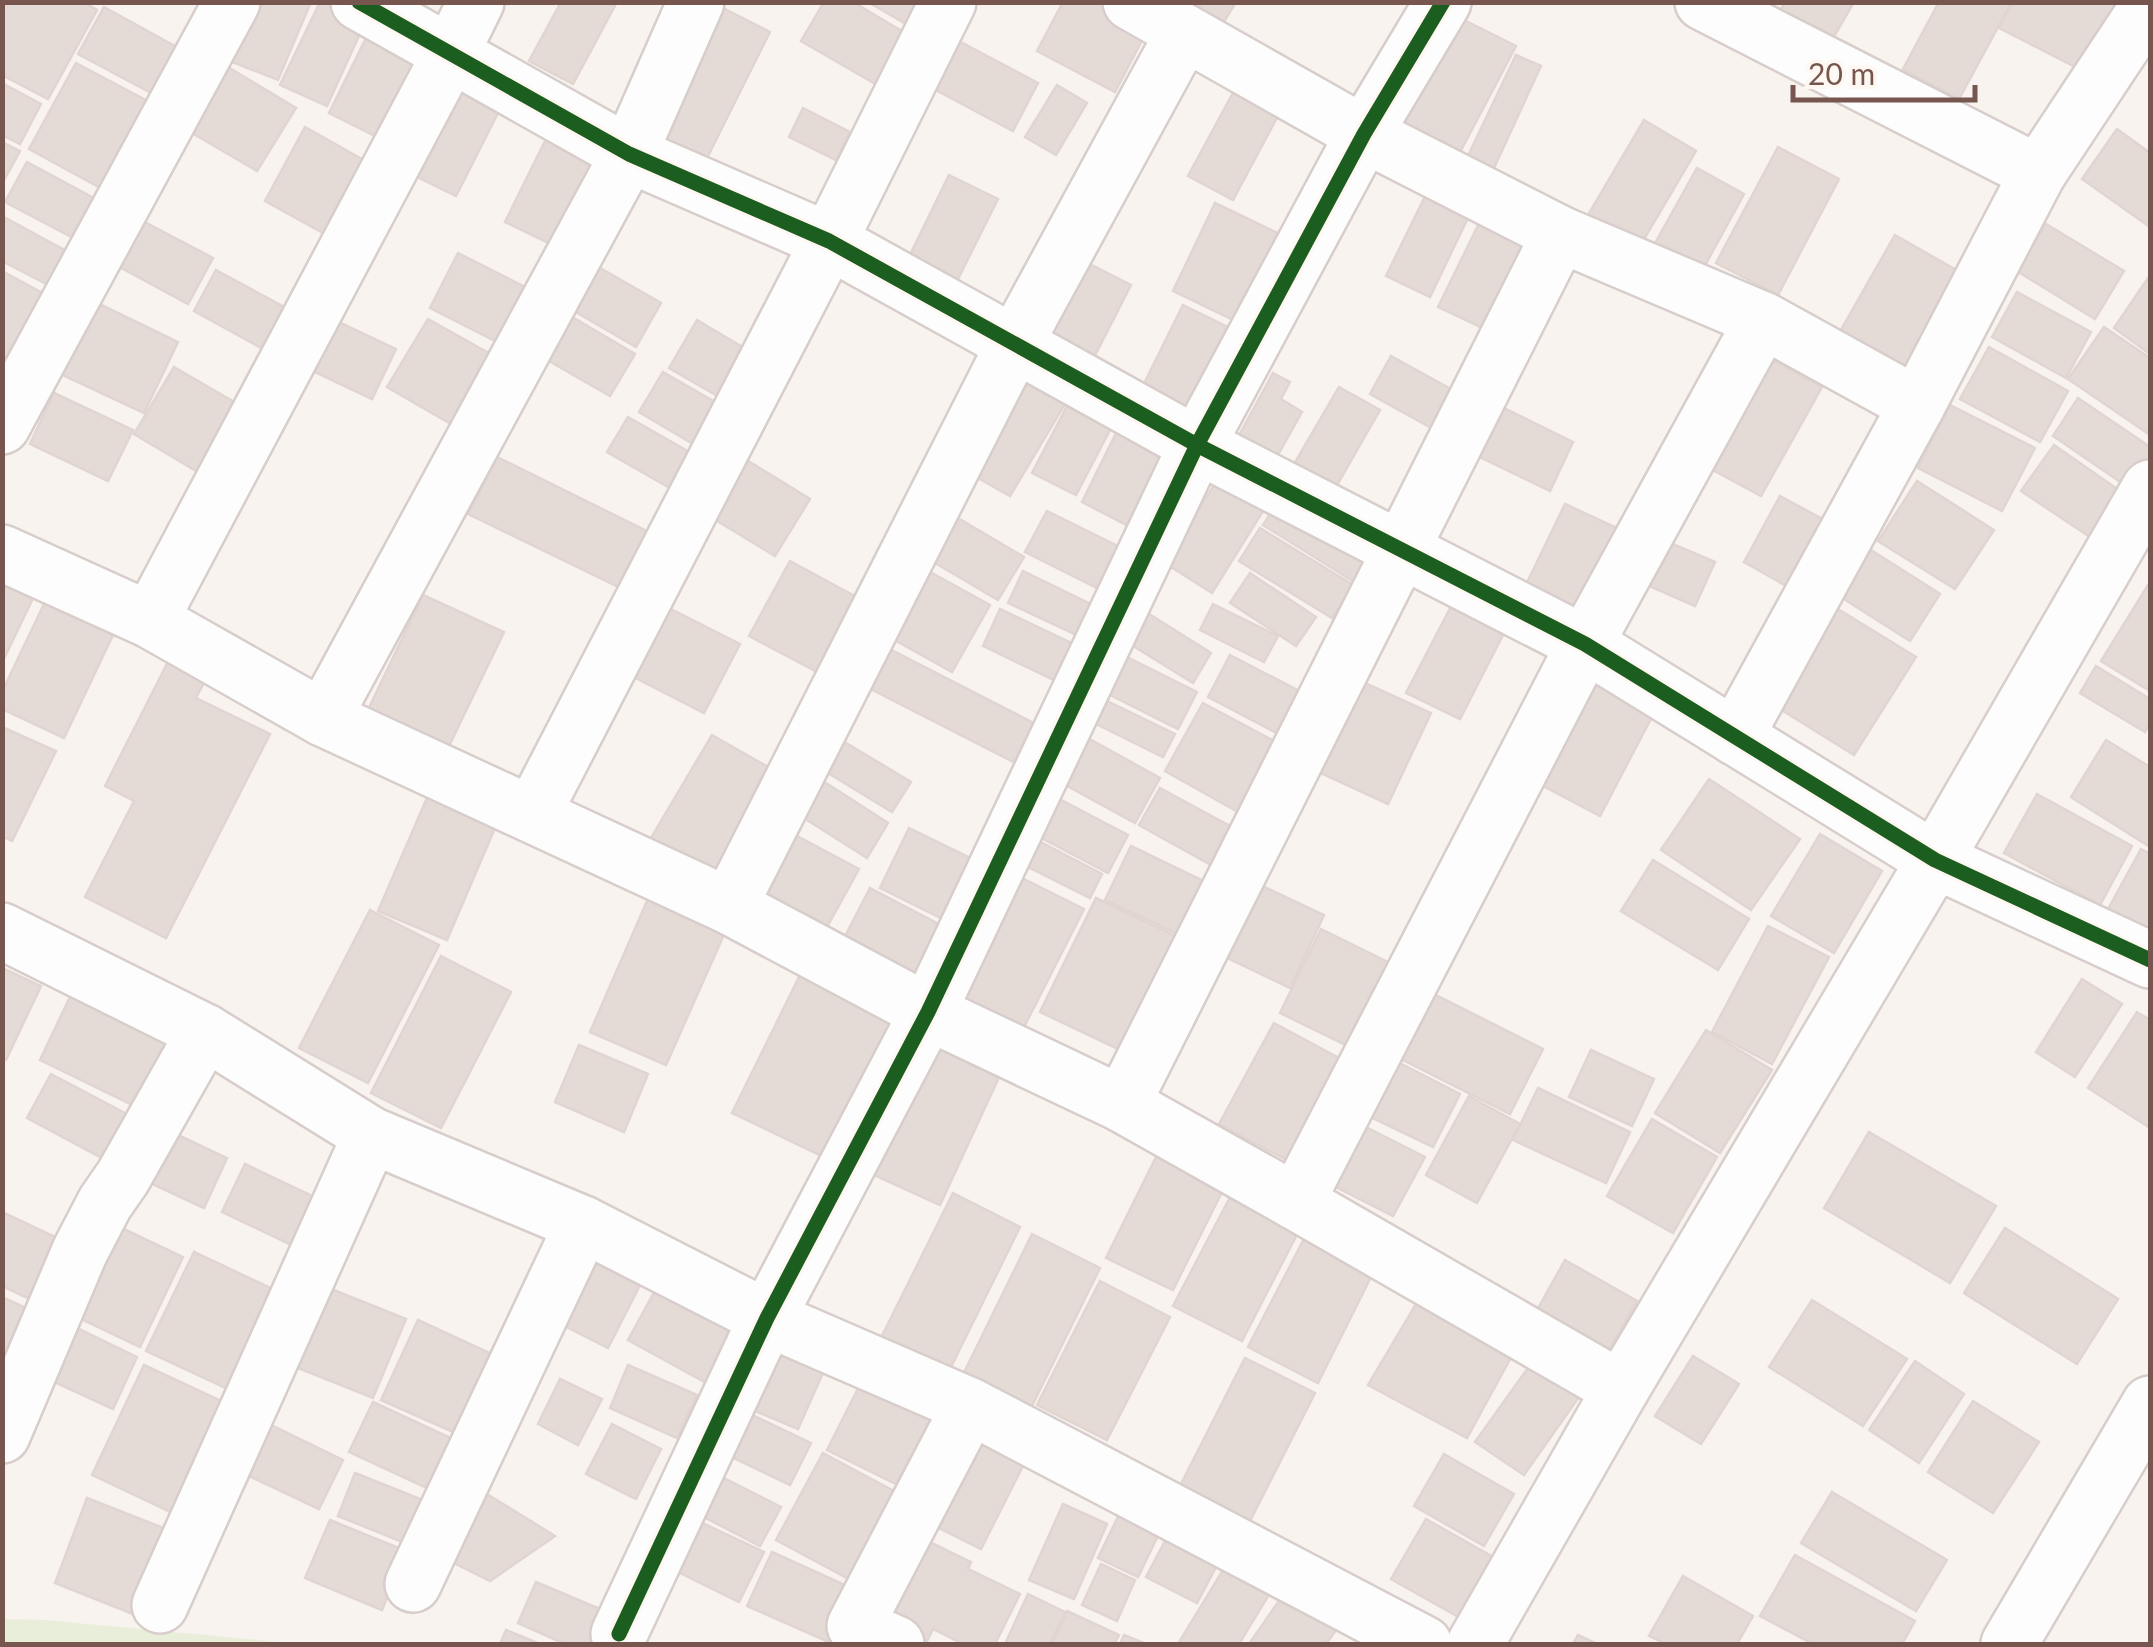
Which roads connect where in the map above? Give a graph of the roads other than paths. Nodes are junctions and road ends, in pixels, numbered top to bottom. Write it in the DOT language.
graph roads {
  1 [pos="232,2"];
  2 [pos="359,2"];
  3 [pos="476,2"];
  4 [pos="696,2"];
  5 [pos="948,2"];
  6 [pos="1131,2"];
  7 [pos="1443,2"];
  8 [pos="1702,2"];
  9 [pos="2150,4"];
  10 [pos="1184,33"];
  11 [pos="451,53"];
  12 [pos="1364,134"];
  13 [pos="629,154"];
  14 [pos="2038,174"];
  15 [pos="1560,234"];
  16 [pos="829,241"];
  17 [pos="1762,320"];
  18 [pos="1015,344"];
  19 [pos="1917,405"];
  20 [pos="2,426"];
  21 [pos="1197,446"];
  22 [pos="2150,488"];
  23 [pos="1401,549"];
  24 [pos="2,553"];
  25 [pos="150,620"];
  26 [pos="1585,644"];
  27 [pos="323,718"];
  28 [pos="1734,736"];
  29 [pos="534,814"];
  30 [pos="1935,860"];
  31 [pos="729,906"];
  32 [pos="4,934"];
  33 [pos="2150,960"];
  34 [pos="928,1012"];
  35 [pos="204,1032"];
  36 [pos="1122,1104"];
  37 [pos="371,1136"];
  38 [pos="1296,1202"];
  39 [pos="583,1224"];
  40 [pos="768,1318"];
  41 [pos="1621,1389"];
  42 [pos="2150,1404"];
  43 [pos="970,1406"];
  44 [pos="2,1435"];
  45 [pos="413,1584"];
  46 [pos="160,1605"];
  47 [pos="619,1634"];
  48 [pos="896,1644"];
  49 [pos="1424,1644"];
  50 [pos="1474,1644"];
  51 [pos="2008,1644"];
  1 -- 20 [label="street"];
  2 -- 11 [label="street"];
  3 -- 11 [label="street"];
  4 -- 13 [label="street"];
  5 -- 16 [label="street"];
  6 -- 10 [label="street"];
  7 -- 12 [label="street"];
  8 -- 14 [label="street"];
  9 -- 14 [label="street"];
  10 -- 12 [label="street"];
  10 -- 18 [label="street"];
  11 -- 13 [label="street"];
  11 -- 25 [label="street"];
  12 -- 15 [label="street"];
  12 -- 21 [label="street"];
  13 -- 16 [label="street"];
  13 -- 27 [label="street"];
  14 -- 19 [label="street"];
  15 -- 17 [label="street"];
  15 -- 23 [label="street"];
  16 -- 18 [label="street"];
  16 -- 29 [label="street"];
  17 -- 19 [label="street"];
  17 -- 26 [label="street"];
  18 -- 21 [label="street"];
  18 -- 31 [label="street"];
  19 -- 28 [label="street"];
  21 -- 23 [label="street"];
  21 -- 34 [label="street"];
  22 -- 30 [label="street"];
  23 -- 26 [label="street"];
  23 -- 36 [label="street"];
  24 -- 25 [label="street"];
  25 -- 27 [label="street"];
  26 -- 28 [label="street"];
  26 -- 38 [label="street"];
  27 -- 29 [label="street"];
  28 -- 30 [label="street"];
  29 -- 31 [label="street"];
  30 -- 33 [label="street"];
  30 -- 41 [label="street"];
  31 -- 34 [label="street"];
  32 -- 35 [label="street"];
  34 -- 36 [label="street"];
  34 -- 40 [label="street"];
  35 -- 37 [label="street"];
  35 -- 44 [label="street"];
  36 -- 38 [label="street"];
  37 -- 39 [label="street"];
  37 -- 46 [label="street"];
  38 -- 41 [label="street"];
  39 -- 40 [label="street"];
  39 -- 45 [label="street"];
  40 -- 43 [label="street"];
  40 -- 47 [label="street"];
  41 -- 50 [label="street"];
  42 -- 51 [label="street"];
  43 -- 48 [label="street"];
  43 -- 49 [label="street"];
}
